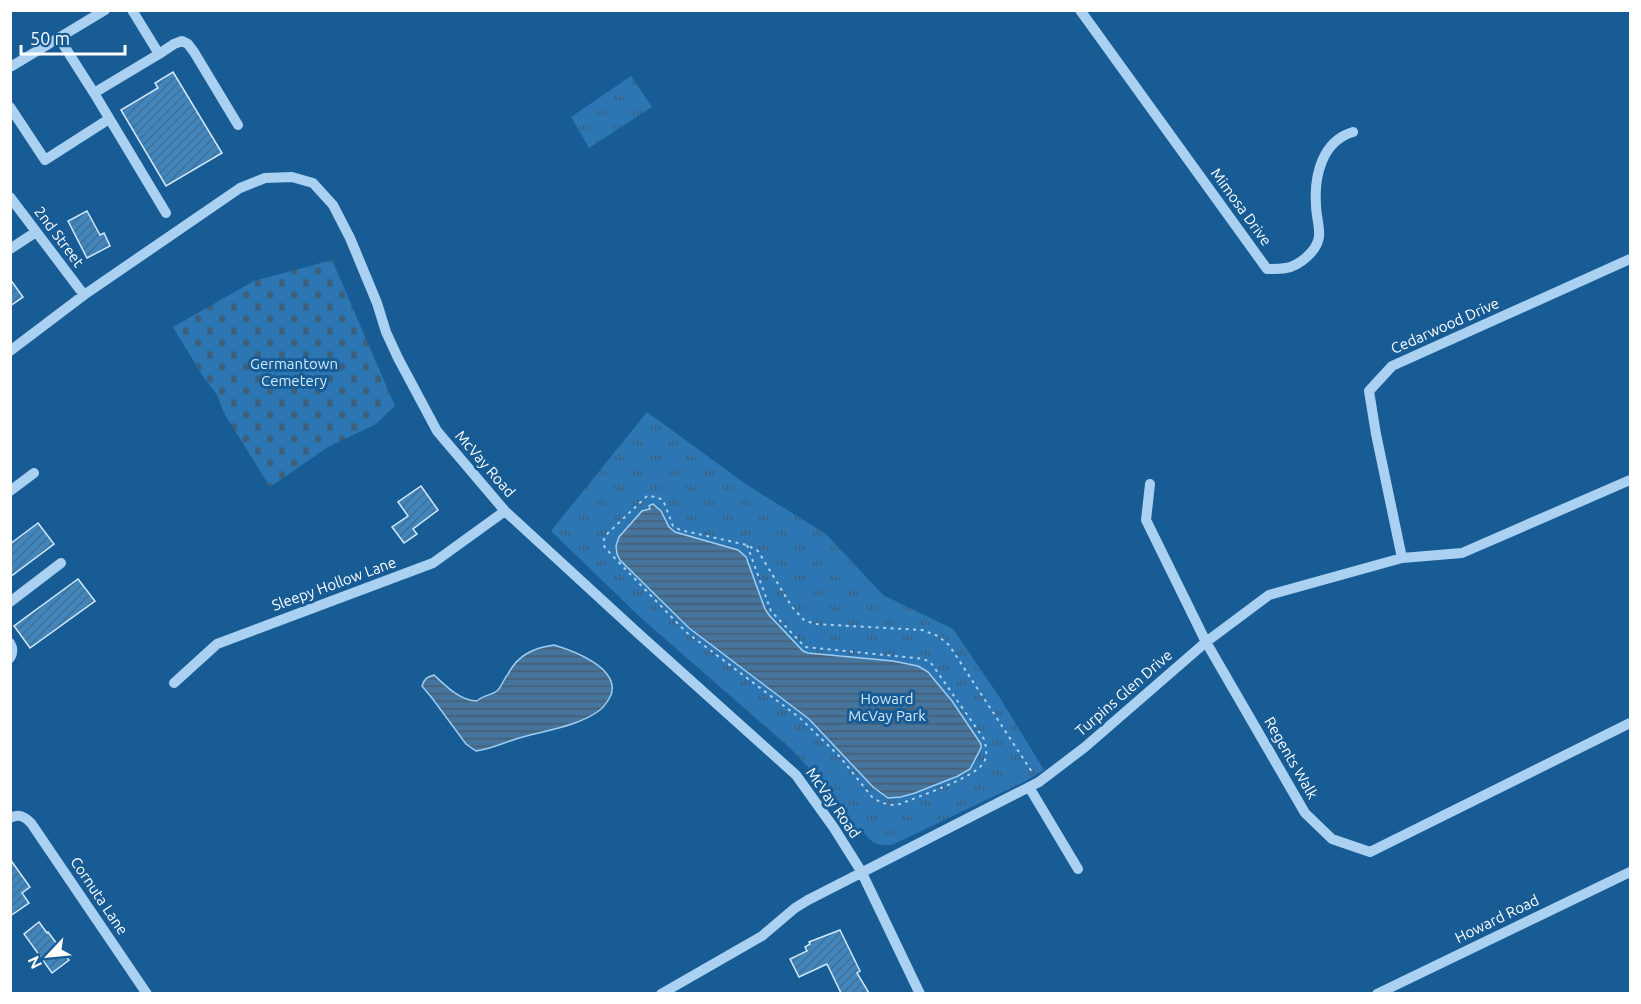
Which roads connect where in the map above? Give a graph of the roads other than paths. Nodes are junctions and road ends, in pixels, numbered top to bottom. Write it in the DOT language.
graph roads {
  1 [pos="105,10"];
  2 [pos="132,10"];
  3 [pos="1080,10"];
  4 [pos="58,38"];
  5 [pos="159,54"];
  6 [pos="11,66"];
  7 [pos="94,93"];
  8 [pos="10,107"];
  9 [pos="109,119"];
  10 [pos="238,125"];
  11 [pos="1353,132"];
  12 [pos="12,203"];
  13 [pos="166,213"];
  14 [pos="36,232"];
  15 [pos="10,249"];
  16 [pos="1630,259"];
  17 [pos="84,295"];
  18 [pos="10,351"];
  19 [pos="34,473"];
  20 [pos="1630,480"];
  21 [pos="1150,484"];
  22 [pos="10,491"];
  23 [pos="505,511"];
  24 [pos="1402,558"];
  25 [pos="61,563"];
  26 [pos="10,602"];
  27 [pos="1206,642"];
  28 [pos="10,643"];
  29 [pos="10,658"];
  30 [pos="174,683"];
  31 [pos="1630,723"];
  32 [pos="1034,784"];
  33 [pos="10,818"];
  34 [pos="1078,869"];
  35 [pos="861,871"];
  36 [pos="1630,872"];
  37 [pos="147,993"];
  38 [pos="664,993"];
  39 [pos="920,993"];
  40 [pos="1377,993"];
  1 -- 4 [label="street"];
  2 -- 5 [label="street"];
  3 -- 11 [label="street, Mimosa Drive"];
  4 -- 6 [label="street"];
  4 -- 7 [label="street"];
  5 -- 7 [label="street"];
  5 -- 10 [label="street"];
  7 -- 9 [label="street"];
  8 -- 9 [label="street"];
  9 -- 13 [label="street"];
  12 -- 14 [label="street, 2nd Street"];
  14 -- 15 [label="street"];
  14 -- 17 [label="street, 2nd Street"];
  16 -- 24 [label="street, Cedarwood Drive"];
  17 -- 18 [label="street, McVay Road"];
  17 -- 23 [label="street, McVay Road"];
  19 -- 22 [label="street"];
  20 -- 24 [label="street, Turpins Glen Drive"];
  21 -- 27 [label="street, Regents Walk"];
  23 -- 30 [label="street, Sleepy Hollow Lane"];
  23 -- 35 [label="street, McVay Road"];
  24 -- 27 [label="street, Turpins Glen Drive"];
  25 -- 26 [label="street"];
  27 -- 31 [label="street, Regents Walk"];
  27 -- 32 [label="street, Turpins Glen Drive"];
  28 -- 29 [label="street"];
  32 -- 34 [label="street"];
  32 -- 35 [label="street, Turpins Glen Drive"];
  33 -- 37 [label="street, Cornuta Lane"];
  35 -- 38 [label="street, Turpins Glen Drive"];
  35 -- 39 [label="street, McVay Road"];
  36 -- 40 [label="street, Howard Road"];
}
